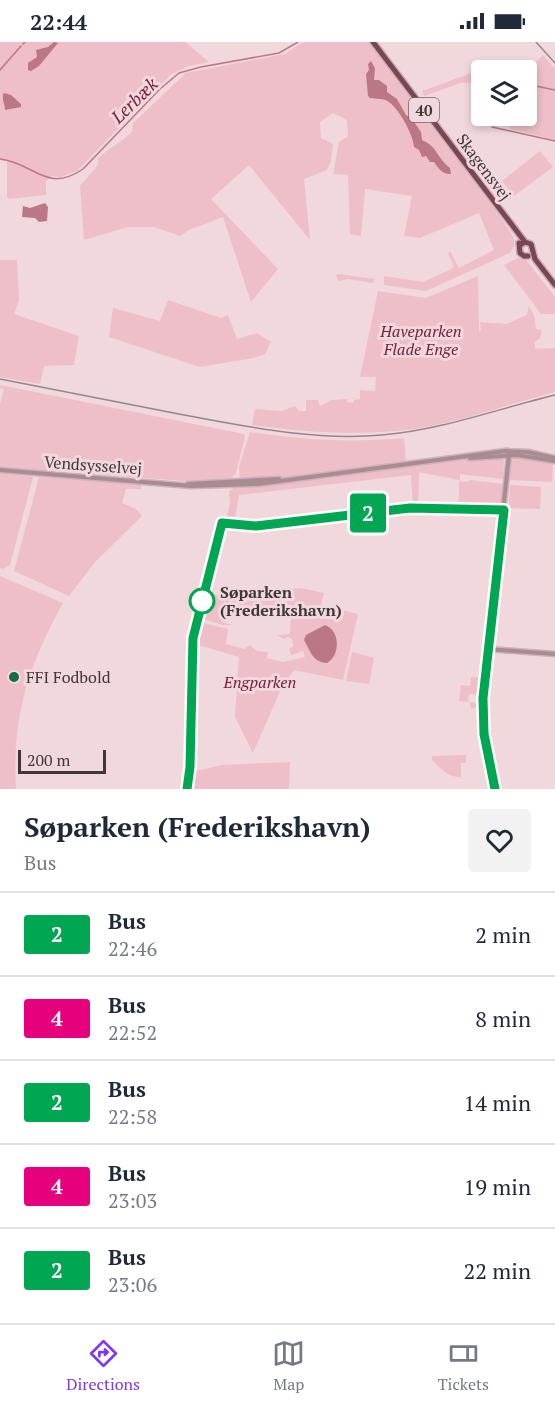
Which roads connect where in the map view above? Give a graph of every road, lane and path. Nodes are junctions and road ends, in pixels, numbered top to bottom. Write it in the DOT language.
graph roads {
  1 [pos="373,42"];
  2 [pos="522,243"];
  3 [pos="530,254"];
  4 [pos="555,285"];
  5 [pos="555,291"];
  6 [pos="507,454"];
  7 [pos="555,460"];
  8 [pos="0,470"];
  9 [pos="488,649"];
  10 [pos="555,654"];
  11 [pos="495,789"];
  1 -- 2 [label="main road, Skagensvej / 40"];
  2 -- 3 [label="main road, 40"];
  2 -- 3 [label="main road, 40"];
  3 -- 4 [label="main road, 40"];
  3 -- 5 [label="main road, 40"];
  6 -- 7 [label="street, Vendsysselvej"];
  6 -- 8 [label="street, Vendsysselvej"];
  6 -- 9 [label="street"];
  9 -- 10 [label="street"];
  9 -- 11 [label="street"];
}
